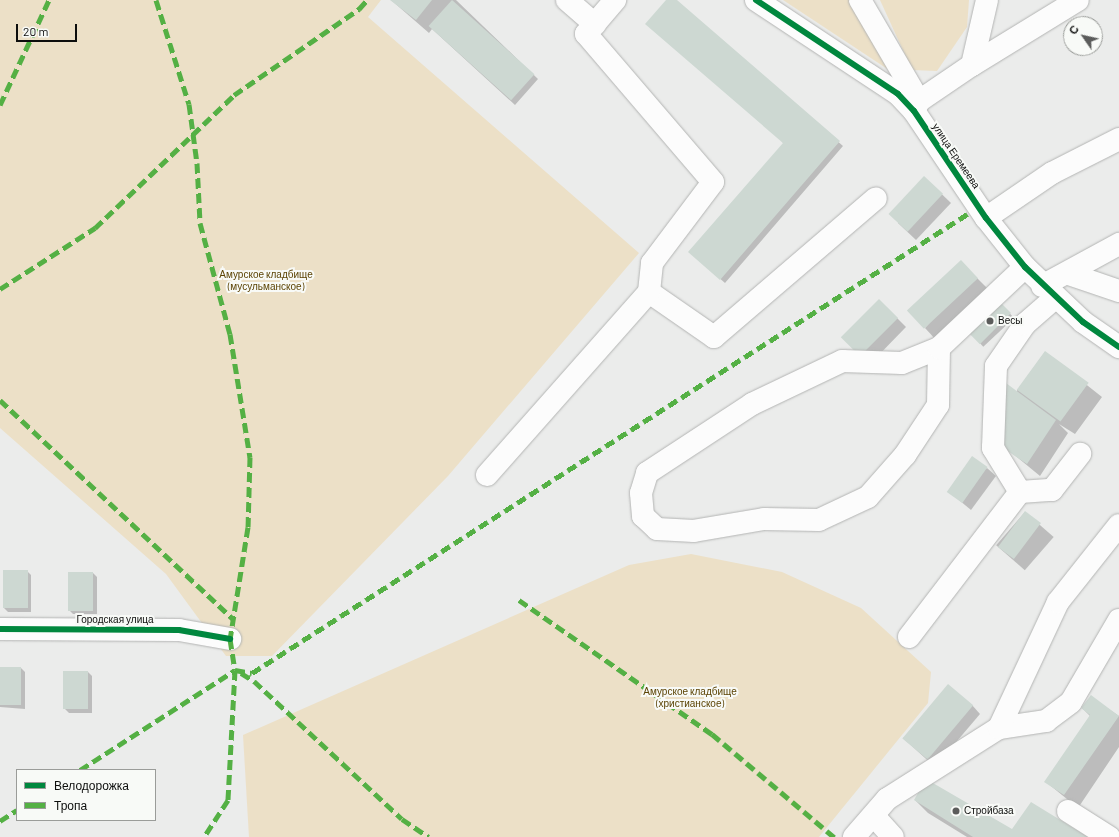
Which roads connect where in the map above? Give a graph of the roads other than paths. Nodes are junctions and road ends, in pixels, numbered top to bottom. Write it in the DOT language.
graph roads {
  1 [pos="567,0"];
  2 [pos="615,0"];
  3 [pos="756,0"];
  4 [pos="860,0"];
  5 [pos="987,0"];
  6 [pos="1078,0"];
  7 [pos="595,24"];
  8 [pos="972,65"];
  9 [pos="916,106"];
  10 [pos="1119,139"];
  11 [pos="876,198"];
  12 [pos="986,218"];
  13 [pos="1119,244"];
  14 [pos="1026,267"];
  15 [pos="1069,274"];
  16 [pos="1119,291"];
  17 [pos="650,292"];
  18 [pos="1049,292"];
  19 [pos="1119,347"];
  20 [pos="939,348"];
  21 [pos="1080,454"];
  22 [pos="487,475"];
  23 [pos="1020,492"];
  24 [pos="1119,525"];
  25 [pos="1119,620"];
  26 [pos="0,629"];
  27 [pos="909,637"];
  28 [pos="230,639"];
  29 [pos="999,728"];
  30 [pos="1068,811"];
  31 [pos="874,816"];
  32 [pos="854,837"];
  33 [pos="893,837"];
  34 [pos="1109,837"];
  1 -- 7 [label="street"];
  2 -- 7 [label="street"];
  3 -- 9 [label="street, улица Еремеева"];
  4 -- 9 [label="street"];
  5 -- 8 [label="street"];
  6 -- 8 [label="street"];
  7 -- 17 [label="street"];
  8 -- 9 [label="street"];
  9 -- 12 [label="street, улица Еремеева"];
  10 -- 12 [label="street"];
  11 -- 17 [label="street"];
  12 -- 14 [label="street, улица Еремеева"];
  13 -- 15 [label="street"];
  14 -- 18 [label="street, улица Еремеева"];
  14 -- 20 [label="street"];
  15 -- 16 [label="street"];
  15 -- 18 [label="street"];
  17 -- 22 [label="street"];
  18 -- 19 [label="street, улица Еремеева"];
  18 -- 23 [label="street"];
  20 -- 20 [label="street"];
  21 -- 23 [label="street"];
  23 -- 27 [label="street"];
  24 -- 29 [label="street"];
  25 -- 29 [label="street"];
  26 -- 28 [label="street, Городская улица"];
  29 -- 31 [label="street"];
  30 -- 34 [label="street"];
  31 -- 32 [label="street"];
  31 -- 33 [label="street"];
}
